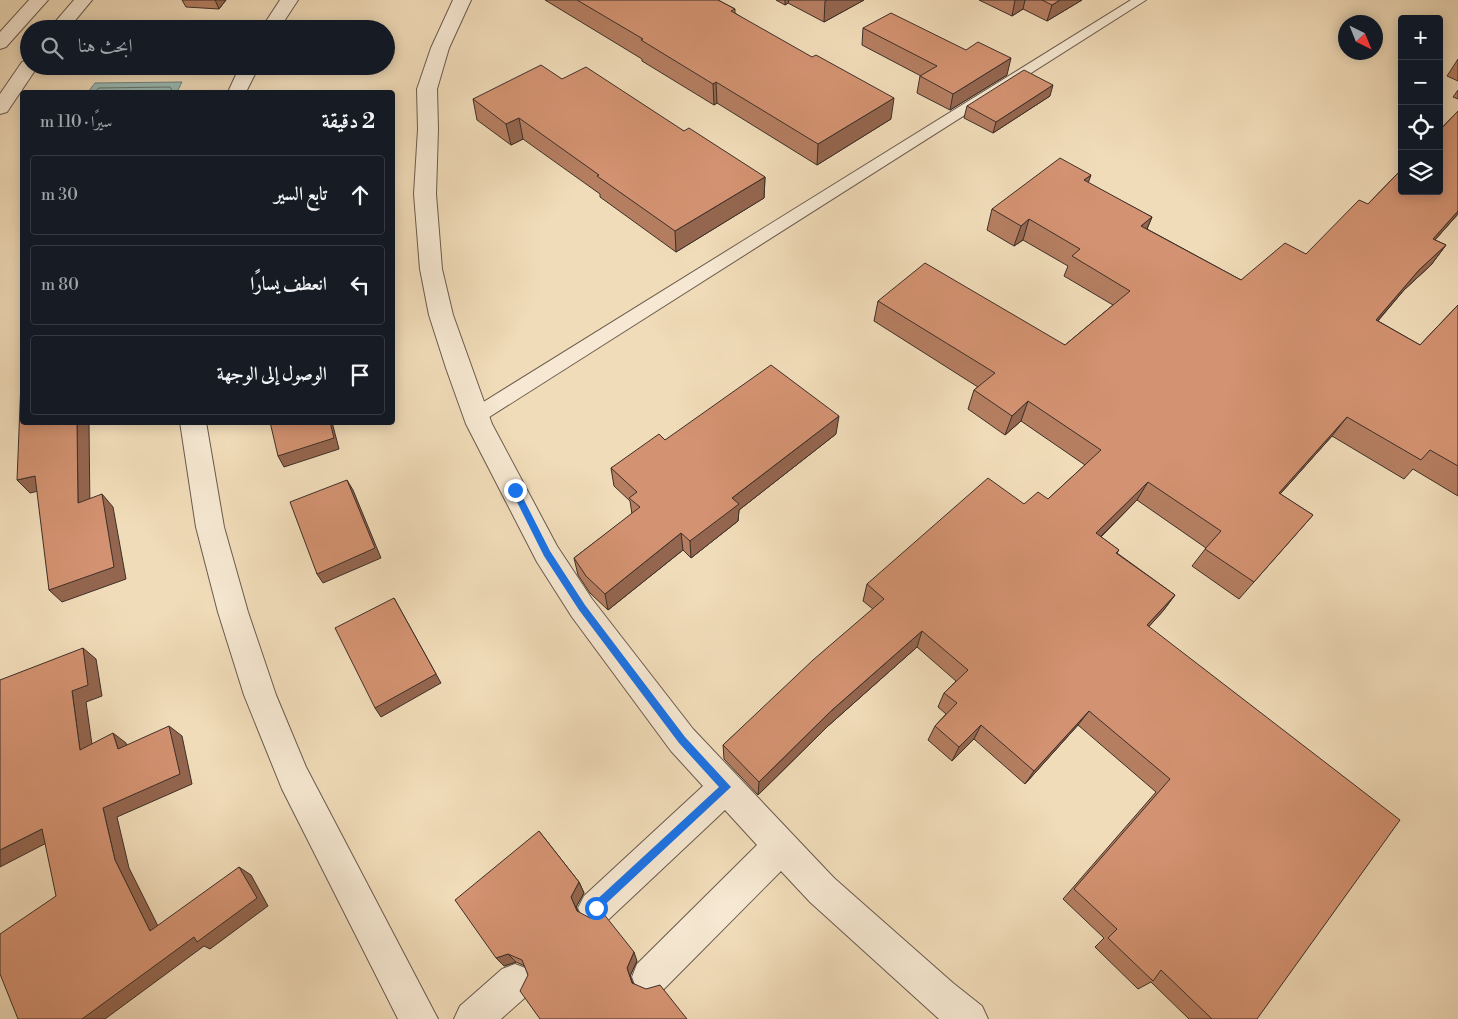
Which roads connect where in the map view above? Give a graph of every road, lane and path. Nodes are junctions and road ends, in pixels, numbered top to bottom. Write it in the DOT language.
graph roads {
  1 [pos="39,0"];
  2 [pos="82,0"];
  3 [pos="288,0"];
  4 [pos="462,0"];
  5 [pos="1140,0"];
  6 [pos="65,20"];
  7 [pos="276,20"];
  8 [pos="3,36"];
  9 [pos="23,75"];
  10 [pos="246,75"];
  11 [pos="238,90"];
  12 [pos="0,108"];
  13 [pos="476,416"];
  14 [pos="193,425"];
  15 [pos="726,787"];
  16 [pos="781,846"];
  17 [pos="596,908"];
  18 [pos="650,977"];
  19 [pos="516,982"];
  20 [pos="419,1019"];
  21 [pos="473,1019"];
  22 [pos="969,1019"];
  1 -- 8 [label="street"];
  2 -- 6 [label="street"];
  3 -- 7 [label="street"];
  4 -- 13 [label="street"];
  5 -- 13 [label="lane"];
  9 -- 12 [label="street"];
  10 -- 11 [label="street"];
  13 -- 15 [label="street"];
  14 -- 20 [label="street"];
  15 -- 16 [label="street"];
  15 -- 17 [label="street"];
  16 -- 18 [label="street"];
  16 -- 22 [label="street"];
  19 -- 21 [label="street"];
}
